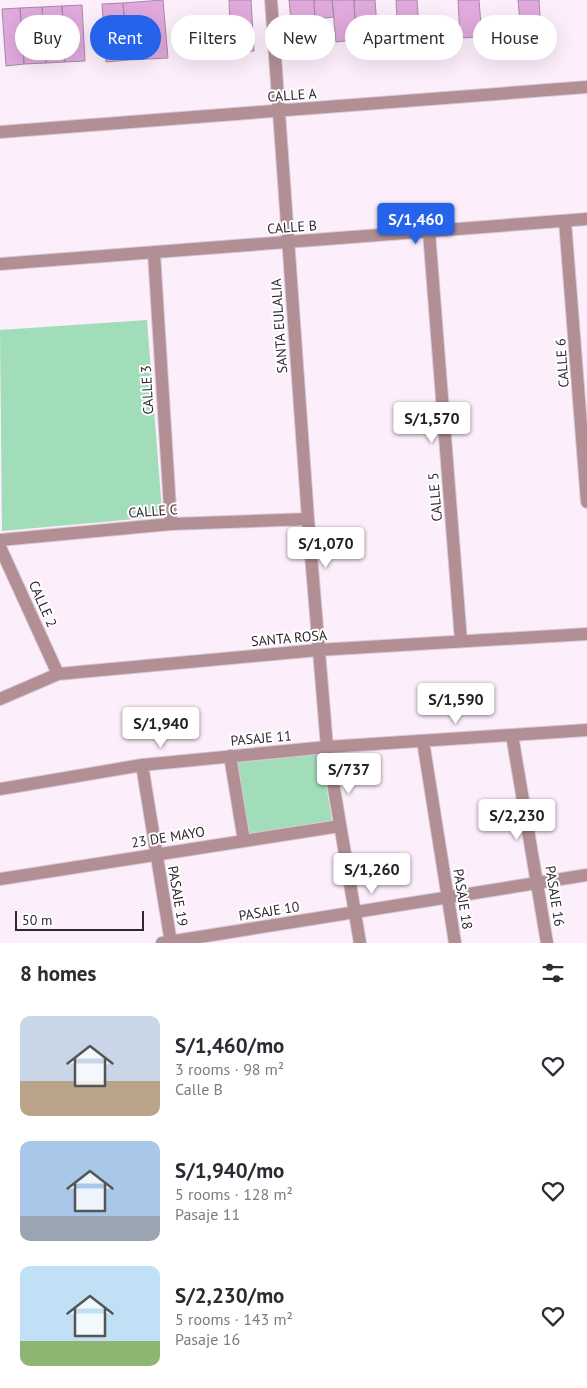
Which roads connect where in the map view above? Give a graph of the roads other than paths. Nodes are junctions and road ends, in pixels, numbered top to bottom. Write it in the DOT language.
graph roads {
  1 [pos="271,0"];
  2 [pos="587,87"];
  3 [pos="278,111"];
  4 [pos="0,132"];
  5 [pos="587,219"];
  6 [pos="565,221"];
  7 [pos="429,232"];
  8 [pos="288,242"];
  9 [pos="154,253"];
  10 [pos="0,264"];
  11 [pos="582,353"];
  12 [pos="587,501"];
  13 [pos="308,519"];
  14 [pos="170,524"];
  15 [pos="0,540"];
  16 [pos="0,547"];
  17 [pos="587,634"];
  18 [pos="462,641"];
  19 [pos="318,650"];
  20 [pos="58,674"];
  21 [pos="0,699"];
  22 [pos="587,730"];
  23 [pos="512,735"];
  24 [pos="423,741"];
  25 [pos="327,747"];
  26 [pos="230,756"];
  27 [pos="142,765"];
  28 [pos="0,789"];
  29 [pos="340,826"];
  30 [pos="244,841"];
  31 [pos="156,854"];
  32 [pos="587,875"];
  33 [pos="0,879"];
  34 [pos="538,882"];
  35 [pos="448,897"];
  36 [pos="354,912"];
  37 [pos="168,942"];
  38 [pos="360,943"];
  39 [pos="454,943"];
  40 [pos="547,943"];
  1 -- 3 [label="street, SANTA EULALIA"];
  2 -- 3 [label="street, CALLE A"];
  3 -- 4 [label="street, CALLE A"];
  3 -- 8 [label="street, SANTA EULALIA"];
  5 -- 6 [label="street, CALLE B"];
  6 -- 7 [label="street, CALLE B"];
  6 -- 11 [label="street, CALLE 6"];
  7 -- 8 [label="street, CALLE B"];
  7 -- 18 [label="street, CALLE 5"];
  8 -- 9 [label="street, CALLE B"];
  8 -- 13 [label="street, SANTA EULALIA"];
  9 -- 10 [label="street, CALLE B"];
  9 -- 14 [label="street, CALLE 3"];
  11 -- 12 [label="street, CALLE 6"];
  13 -- 14 [label="street, CALLE C"];
  13 -- 19 [label="street, SANTA EULALIA"];
  14 -- 15 [label="street, CALLE C"];
  16 -- 20 [label="street, CALLE 2"];
  17 -- 18 [label="street, SANTA ROSA"];
  18 -- 19 [label="street, SANTA ROSA"];
  19 -- 20 [label="street, SANTA ROSA"];
  19 -- 25 [label="street, SANTA EULALIA"];
  20 -- 21 [label="street, SANTA ROSA"];
  22 -- 23 [label="street, PASAJE 11"];
  23 -- 24 [label="street, PASAJE 11"];
  23 -- 34 [label="street, PASAJE 16"];
  24 -- 25 [label="street, PASAJE 11"];
  24 -- 35 [label="street, PASAJE 18"];
  25 -- 26 [label="street, PASAJE 11"];
  25 -- 29 [label="street, SANTA EULALIA"];
  26 -- 27 [label="street, PASAJE 11"];
  26 -- 30 [label="street"];
  27 -- 28 [label="street, PASAJE 11"];
  27 -- 31 [label="street, PASAJE 19"];
  29 -- 30 [label="street, 23 DE MAYO"];
  29 -- 36 [label="street, SANTA EULALIA"];
  30 -- 31 [label="street, 23 DE MAYO"];
  31 -- 33 [label="street, 23 DE MAYO"];
  31 -- 37 [label="street, PASAJE 19"];
  32 -- 34 [label="street, PASAJE 10"];
  34 -- 35 [label="street, PASAJE 10"];
  34 -- 40 [label="street, PASAJE 16"];
  35 -- 36 [label="street, PASAJE 10"];
  35 -- 39 [label="street, PASAJE 18"];
  36 -- 37 [label="street, PASAJE 10"];
  36 -- 38 [label="street, SANTA EULALIA"];
}
